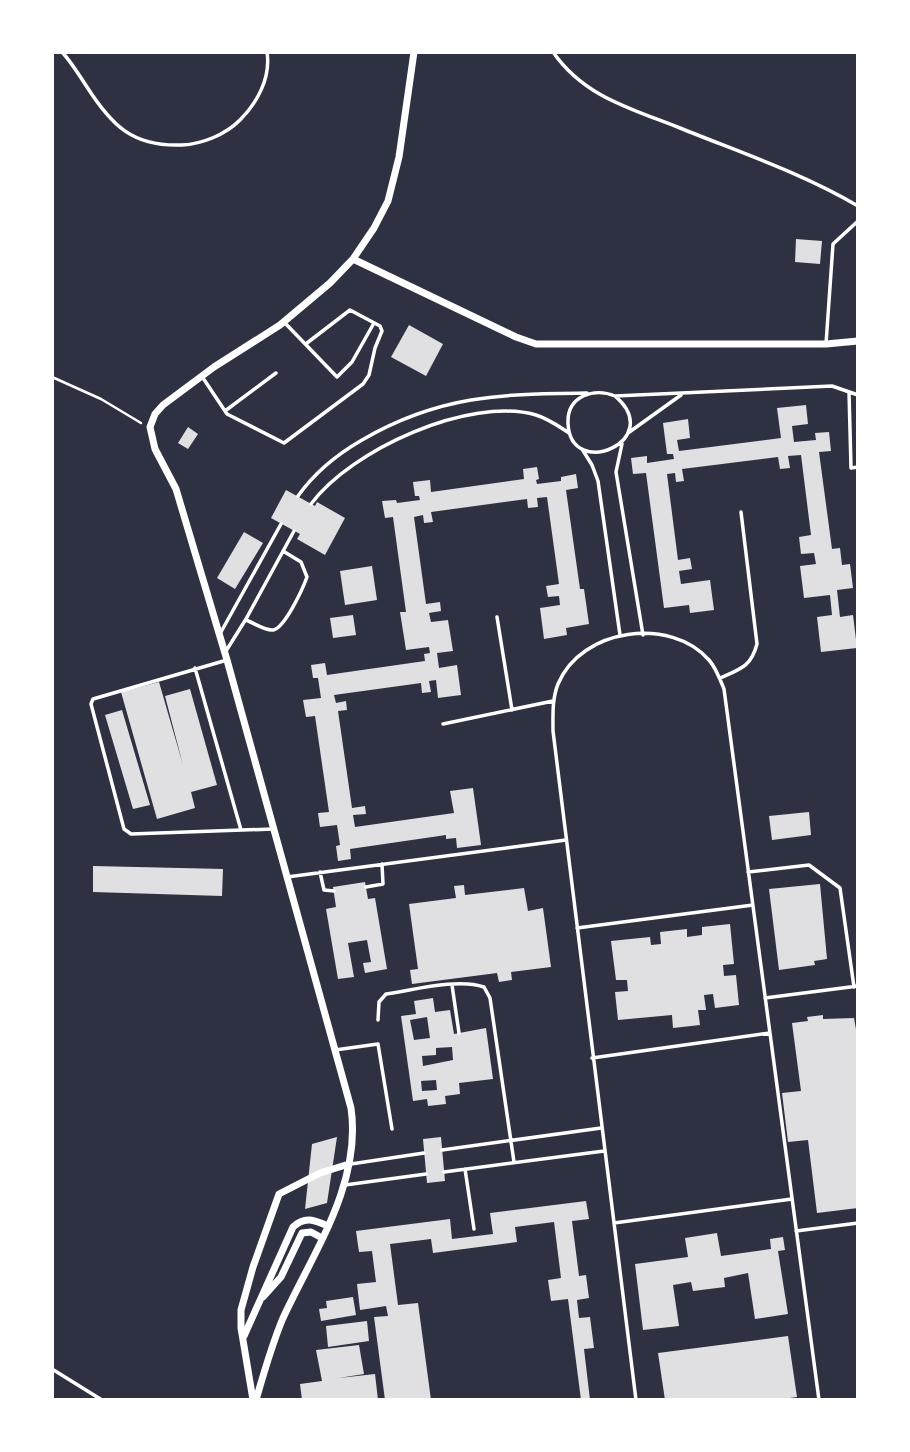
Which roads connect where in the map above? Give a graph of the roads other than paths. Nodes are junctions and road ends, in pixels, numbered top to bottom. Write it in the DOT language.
graph roads {
  1 [pos="62,52"];
  2 [pos="267,52"];
  3 [pos="414,52"];
  4 [pos="553,52"];
  5 [pos="858,206"];
  6 [pos="858,221"];
  7 [pos="353,259"];
  8 [pos="284,322"];
  9 [pos="374,323"];
  10 [pos="858,341"];
  11 [pos="307,343"];
  12 [pos="826,344"];
  13 [pos="276,373"];
  14 [pos="202,376"];
  15 [pos="849,392"];
  16 [pos="587,393"];
  17 [pos="683,394"];
  18 [pos="858,395"];
  19 [pos="615,396"];
  20 [pos="225,411"];
  21 [pos="570,434"];
  22 [pos="627,435"];
  23 [pos="622,442"];
  24 [pos="578,445"];
  25 [pos="858,467"];
  26 [pos="298,496"];
  27 [pos="311,504"];
  28 [pos="741,512"];
  29 [pos="281,524"];
  30 [pos="294,531"];
  31 [pos="283,551"];
  32 [pos="497,617"];
  33 [pos="246,620"];
  34 [pos="620,635"];
  35 [pos="643,635"];
  36 [pos="218,636"];
  37 [pos="225,657"];
  38 [pos="195,668"];
  39 [pos="720,678"];
  40 [pos="554,701"];
  41 [pos="512,709"];
  42 [pos="443,724"];
  43 [pos="274,829"];
  44 [pos="240,830"];
  45 [pos="566,840"];
  46 [pos="383,864"];
  47 [pos="320,872"];
  48 [pos="748,872"];
  49 [pos="287,877"];
  50 [pos="366,887"];
  51 [pos="334,891"];
  52 [pos="753,905"];
  53 [pos="577,929"];
  54 [pos="452,985"];
  55 [pos="856,986"];
  56 [pos="765,998"];
  57 [pos="378,1020"];
  58 [pos="459,1033"];
  59 [pos="770,1033"];
  60 [pos="335,1050"];
  61 [pos="592,1058"];
  62 [pos="601,1128"];
  63 [pos="392,1129"];
  64 [pos="511,1139"];
  65 [pos="442,1150"];
  66 [pos="604,1151"];
  67 [pos="424,1153"];
  68 [pos="514,1162"];
  69 [pos="349,1164"];
  70 [pos="465,1169"];
  71 [pos="444,1172"];
  72 [pos="426,1174"];
  73 [pos="344,1185"];
  74 [pos="792,1199"];
  75 [pos="613,1223"];
  76 [pos="858,1223"];
  77 [pos="328,1226"];
  78 [pos="474,1229"];
  79 [pos="796,1231"];
  80 [pos="322,1238"];
  81 [pos="258,1303"];
  82 [pos="243,1336"];
  83 [pos="52,1369"];
  84 [pos="102,1399"];
  85 [pos="254,1399"];
  86 [pos="636,1399"];
  87 [pos="819,1399"];
  1 -- 2 [label="lane"];
  3 -- 7 [label="street"];
  4 -- 5 [label="lane"];
  6 -- 12 [label="lane"];
  7 -- 8 [label="street"];
  7 -- 12 [label="street"];
  8 -- 11 [label="lane"];
  8 -- 14 [label="street"];
  9 -- 11 [label="lane"];
  9 -- 11 [label="lane"];
  9 -- 20 [label="lane"];
  10 -- 12 [label="street"];
  13 -- 20 [label="lane"];
  14 -- 20 [label="lane"];
  14 -- 36 [label="street"];
  15 -- 17 [label="lane"];
  15 -- 18 [label="lane"];
  15 -- 25 [label="lane"];
  16 -- 19 [label="lane"];
  16 -- 21 [label="lane"];
  16 -- 26 [label="lane"];
  17 -- 19 [label="lane"];
  17 -- 22 [label="lane"];
  19 -- 22 [label="lane"];
  21 -- 24 [label="lane"];
  21 -- 27 [label="lane"];
  22 -- 23 [label="lane"];
  23 -- 24 [label="lane"];
  23 -- 35 [label="lane"];
  24 -- 34 [label="lane"];
  28 -- 39 [label="lane"];
  29 -- 36 [label="lane"];
  30 -- 31 [label="lane"];
  31 -- 33 [label="lane"];
  31 -- 33 [label="lane"];
  32 -- 41 [label="lane"];
  33 -- 37 [label="lane"];
  34 -- 35 [label="lane"];
  34 -- 40 [label="lane"];
  35 -- 39 [label="lane"];
  36 -- 37 [label="street"];
  37 -- 38 [label="lane"];
  37 -- 43 [label="street"];
  38 -- 44 [label="lane"];
  38 -- 44 [label="lane"];
  39 -- 48 [label="lane"];
  40 -- 41 [label="lane"];
  40 -- 45 [label="lane"];
  41 -- 42 [label="lane"];
  43 -- 44 [label="lane"];
  43 -- 49 [label="street"];
  45 -- 46 [label="lane"];
  45 -- 53 [label="lane"];
  46 -- 47 [label="lane"];
  46 -- 50 [label="lane"];
  47 -- 49 [label="lane"];
  47 -- 51 [label="lane"];
  48 -- 52 [label="lane"];
  48 -- 55 [label="lane"];
  49 -- 60 [label="street"];
  52 -- 53 [label="lane"];
  52 -- 56 [label="lane"];
  53 -- 61 [label="lane"];
  54 -- 57 [label="lane"];
  54 -- 58 [label="lane"];
  54 -- 64 [label="lane"];
  55 -- 56 [label="lane"];
  56 -- 59 [label="lane"];
  59 -- 61 [label="lane"];
  59 -- 74 [label="lane"];
  60 -- 63 [label="lane"];
  60 -- 69 [label="street"];
  61 -- 62 [label="lane"];
  62 -- 64 [label="lane"];
  62 -- 66 [label="lane"];
  64 -- 65 [label="lane"];
  64 -- 68 [label="lane"];
  66 -- 68 [label="lane"];
  66 -- 75 [label="lane"];
  67 -- 69 [label="lane"];
  68 -- 70 [label="lane"];
  69 -- 73 [label="street"];
  69 -- 82 [label="street"];
  70 -- 71 [label="lane"];
  70 -- 78 [label="lane"];
  72 -- 73 [label="lane"];
  73 -- 77 [label="street"];
  74 -- 75 [label="lane"];
  74 -- 79 [label="lane"];
  75 -- 86 [label="lane"];
  76 -- 79 [label="lane"];
  77 -- 80 [label="street"];
  77 -- 81 [label="street"];
  79 -- 87 [label="lane"];
  80 -- 81 [label="street"];
  80 -- 85 [label="street"];
  81 -- 82 [label="street"];
  82 -- 85 [label="street"];
  83 -- 84 [label="lane"];
}
